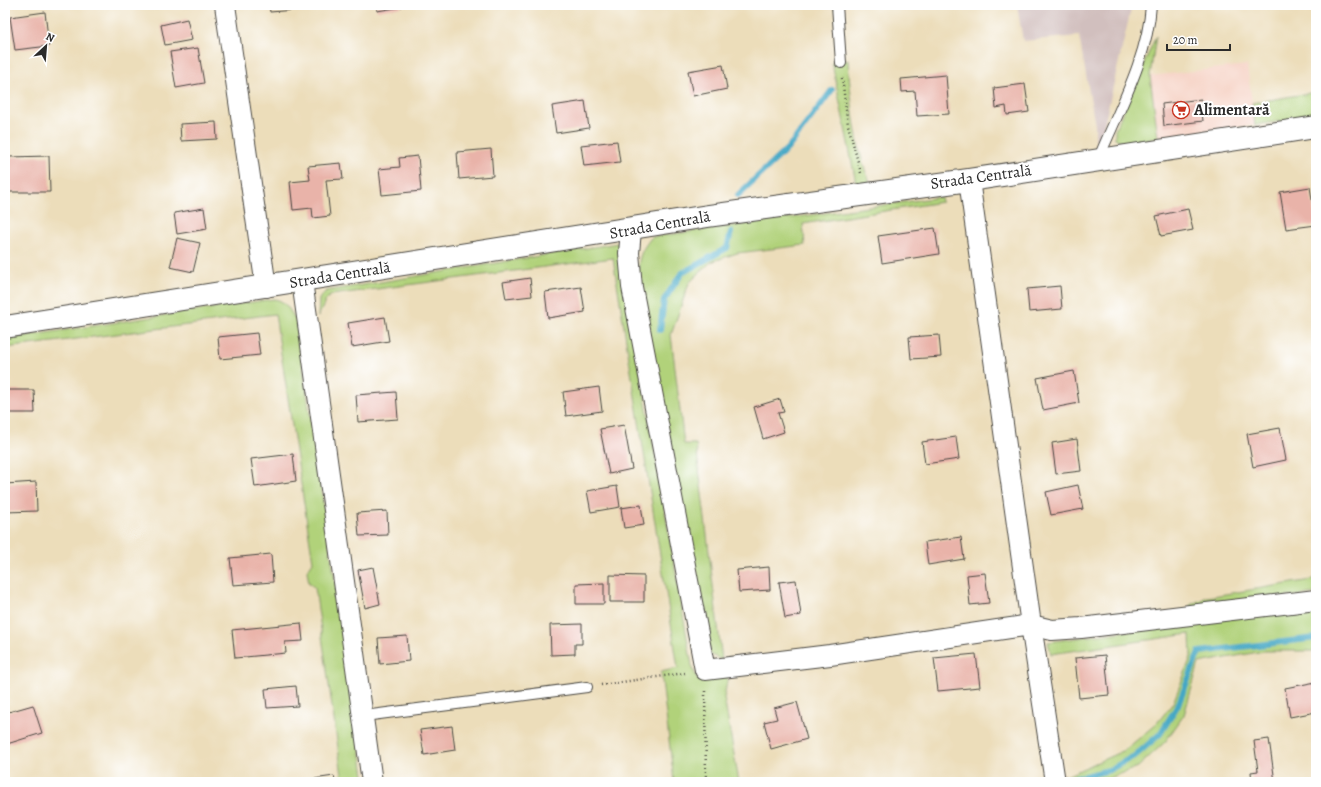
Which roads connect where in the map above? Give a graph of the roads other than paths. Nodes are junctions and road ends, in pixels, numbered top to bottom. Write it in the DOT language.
graph roads {
  1 [pos="225,5"];
  2 [pos="836,5"];
  3 [pos="1151,5"];
  4 [pos="841,63"];
  5 [pos="1316,127"];
  6 [pos="1098,160"];
  7 [pos="969,180"];
  8 [pos="631,230"];
  9 [pos="302,281"];
  10 [pos="266,287"];
  11 [pos="5,327"];
  12 [pos="1316,600"];
  13 [pos="1031,625"];
  14 [pos="587,687"];
  15 [pos="364,716"];
  16 [pos="1054,776"];
  17 [pos="372,782"];
  1 -- 10 [label="street"];
  2 -- 4 [label="lane"];
  3 -- 6 [label="lane"];
  5 -- 6 [label="street, Strada Centrală"];
  6 -- 7 [label="street, Strada Centrală"];
  7 -- 8 [label="street, Strada Centrală"];
  7 -- 13 [label="street"];
  8 -- 9 [label="street, Strada Centrală"];
  8 -- 13 [label="street"];
  9 -- 10 [label="street, Strada Centrală"];
  9 -- 15 [label="street"];
  10 -- 11 [label="street, Strada Centrală"];
  12 -- 13 [label="street"];
  13 -- 16 [label="street"];
  14 -- 15 [label="lane"];
  15 -- 17 [label="street"];
}
